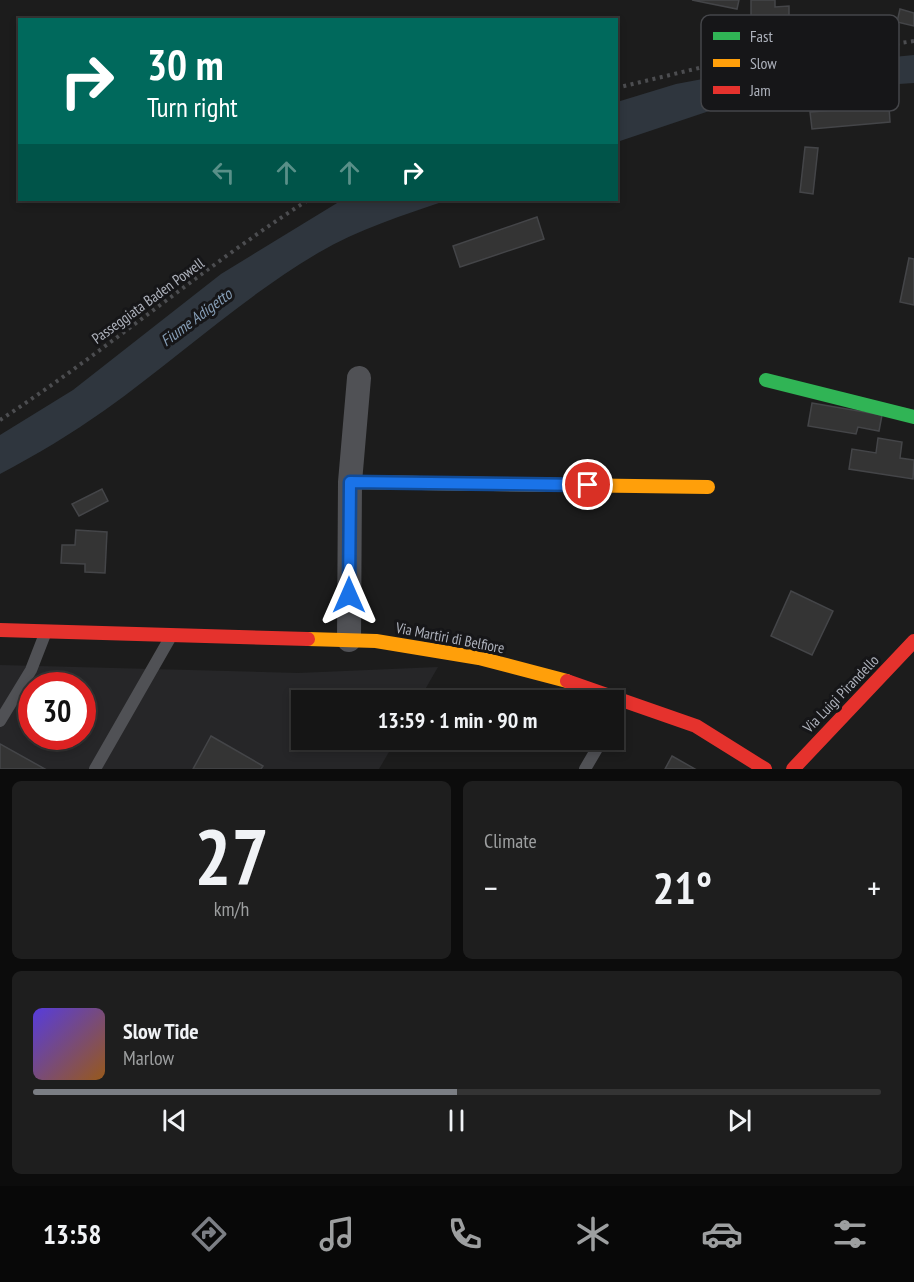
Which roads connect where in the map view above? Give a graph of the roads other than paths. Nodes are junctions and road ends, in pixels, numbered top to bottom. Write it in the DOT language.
graph roads {
  1 [pos="359,378"];
  2 [pos="766,380"];
  3 [pos="914,417"];
  4 [pos="350,482"];
  5 [pos="708,487"];
  6 [pos="0,630"];
  7 [pos="46,630"];
  8 [pos="172,635"];
  9 [pos="349,640"];
  10 [pos="914,641"];
  11 [pos="0,721"];
  12 [pos="596,750"];
  13 [pos="95,769"];
  14 [pos="585,769"];
  15 [pos="765,769"];
  16 [pos="793,769"];
  1 -- 4 [label="street"];
  2 -- 3 [label="street"];
  4 -- 5 [label="street"];
  4 -- 9 [label="street"];
  6 -- 7 [label="street, Via Martiri di Belfiore"];
  7 -- 8 [label="street, Via Martiri di Belfiore"];
  7 -- 11 [label="lane"];
  8 -- 9 [label="street, Via Martiri di Belfiore"];
  8 -- 13 [label="lane"];
  9 -- 15 [label="street, Via Martiri di Belfiore"];
  10 -- 16 [label="street, Via Luigi Pirandello"];
  12 -- 14 [label="lane"];
}
